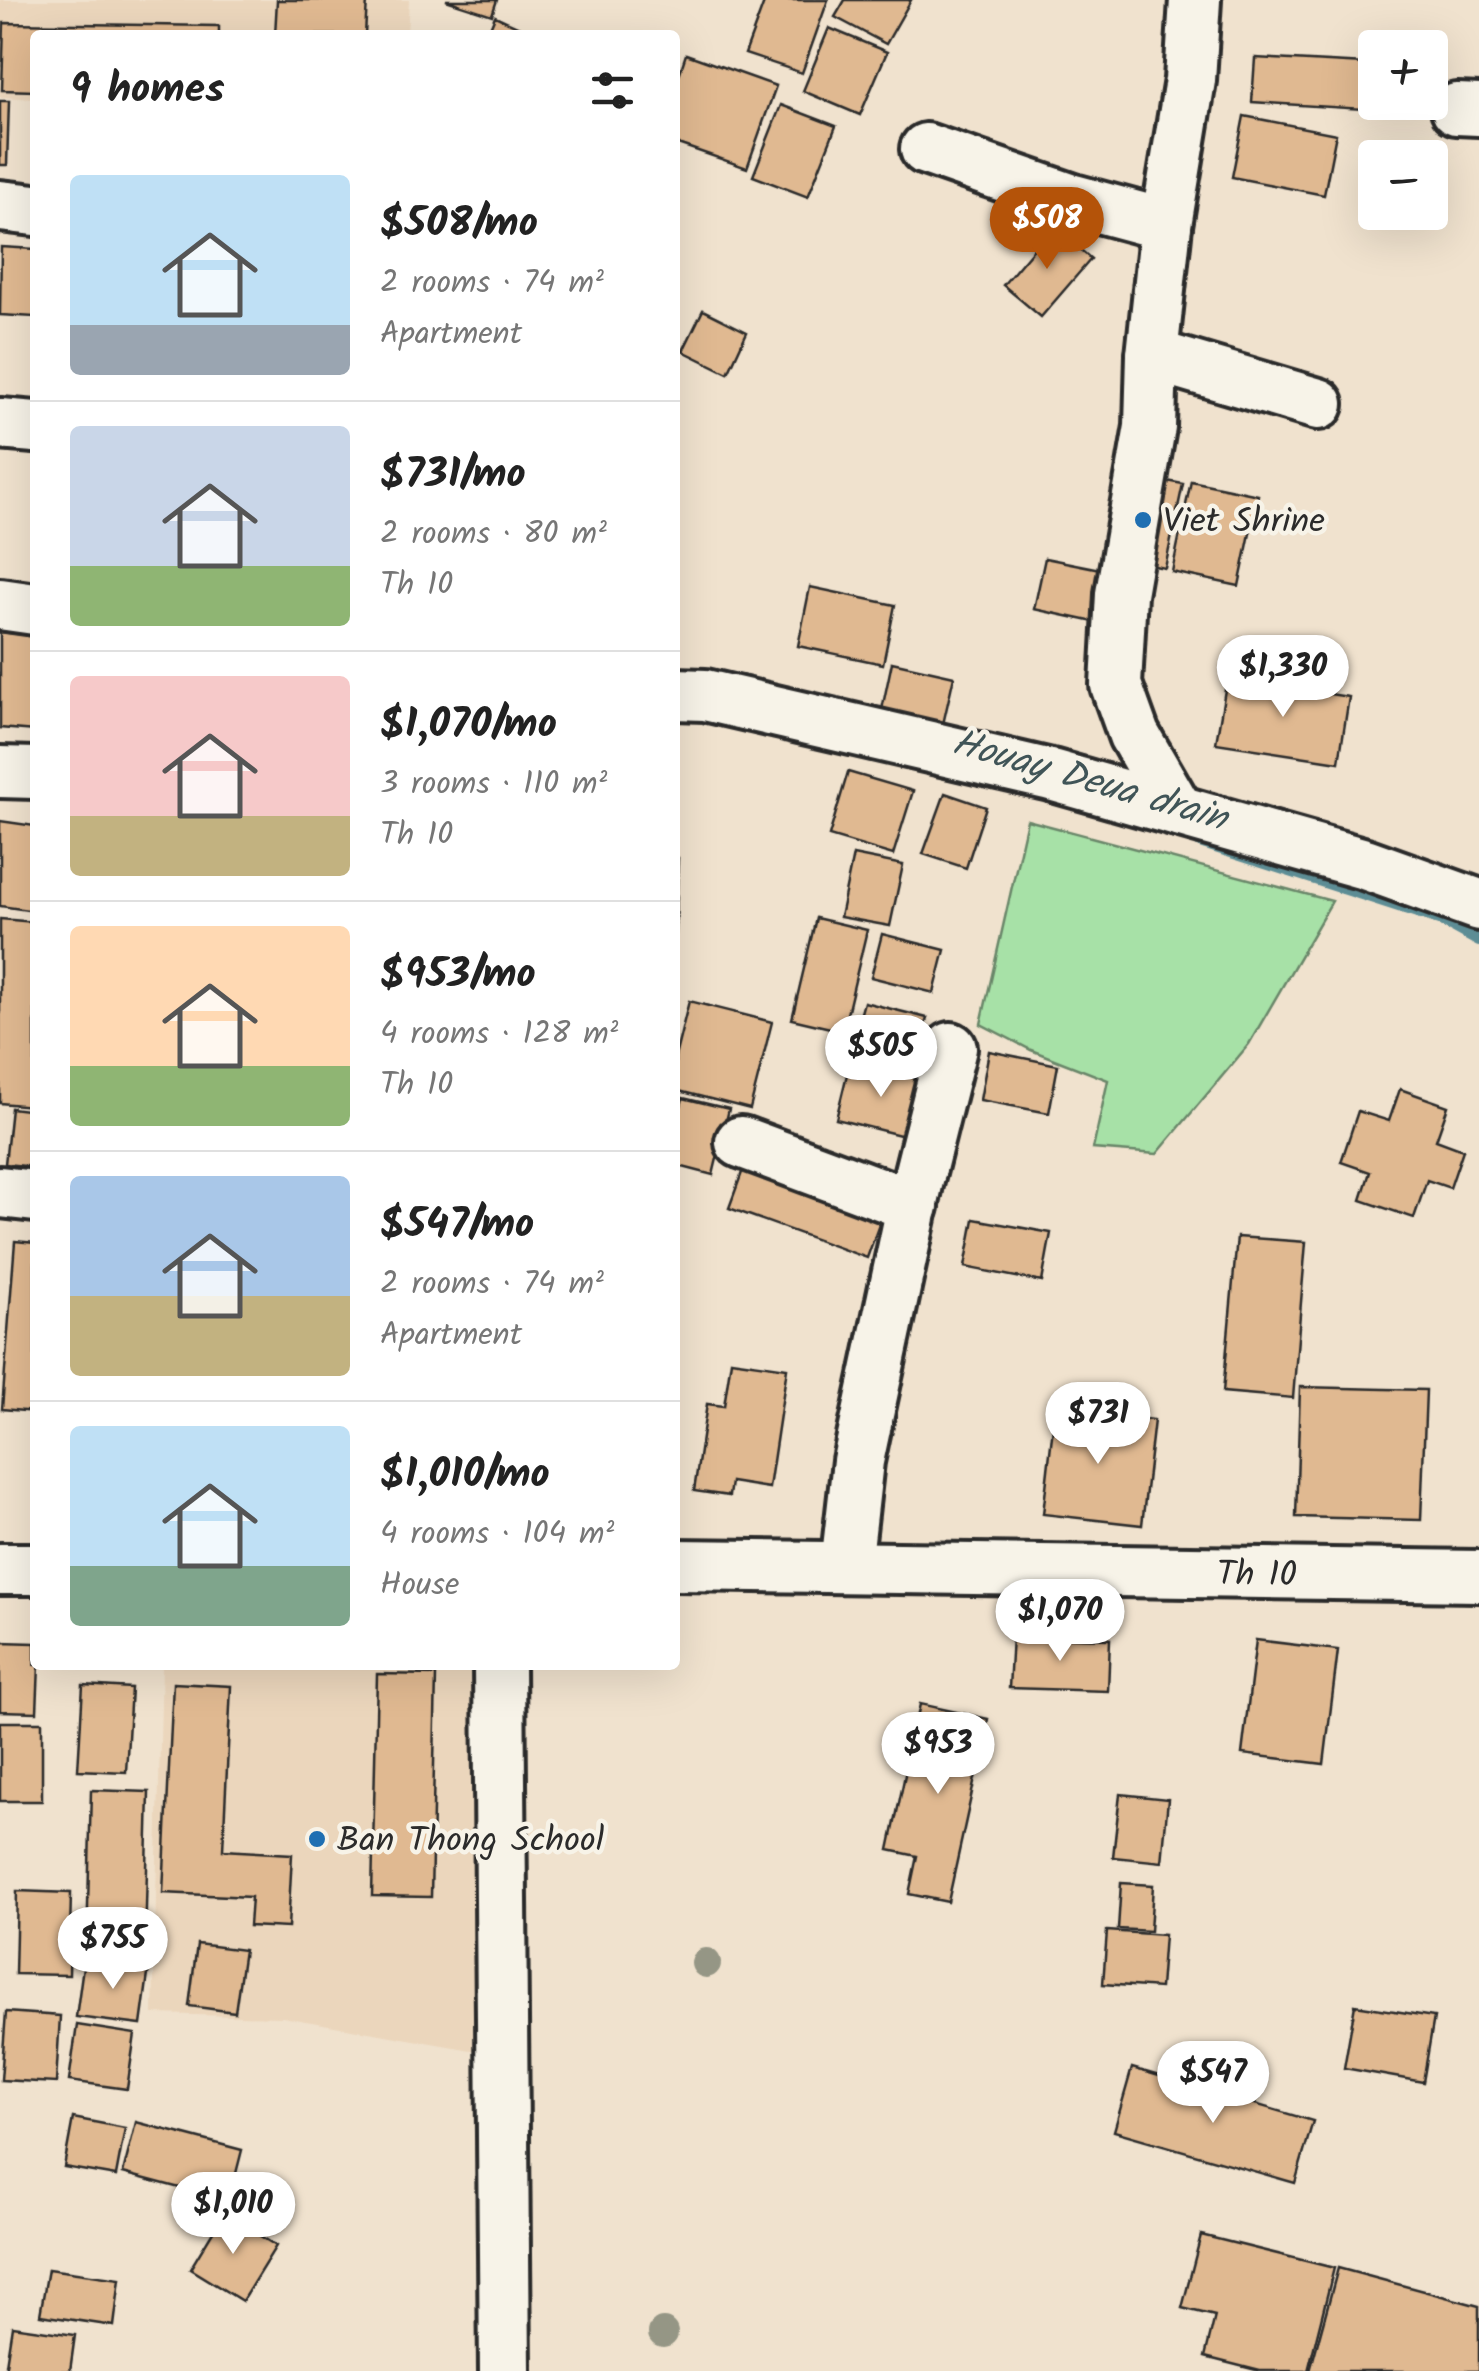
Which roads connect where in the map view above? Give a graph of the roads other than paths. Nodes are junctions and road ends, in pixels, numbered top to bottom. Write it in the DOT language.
graph roads {
  1 [pos="1195,0"];
  2 [pos="926,149"];
  3 [pos="0,206"];
  4 [pos="30,209"];
  5 [pos="1166,226"];
  6 [pos="1152,354"];
  7 [pos="1318,404"];
  8 [pos="0,424"];
  9 [pos="30,427"];
  10 [pos="0,604"];
  11 [pos="30,608"];
  12 [pos="680,694"];
  13 [pos="0,772"];
  14 [pos="30,773"];
  15 [pos="1178,811"];
  16 [pos="1479,906"];
  17 [pos="951,1048"];
  18 [pos="741,1142"];
  19 [pos="0,1192"];
  20 [pos="30,1195"];
  21 [pos="913,1206"];
  22 [pos="680,1565"];
  23 [pos="846,1566"];
  24 [pos="0,1569"];
  25 [pos="30,1569"];
  26 [pos="1479,1576"];
  27 [pos="499,1670"];
  28 [pos="504,2371"];
  1 -- 5 [label="street"];
  2 -- 5 [label="street"];
  3 -- 4 [label="street"];
  5 -- 6 [label="street"];
  6 -- 7 [label="street"];
  6 -- 15 [label="street"];
  8 -- 9 [label="street"];
  10 -- 11 [label="street"];
  12 -- 15 [label="street"];
  13 -- 14 [label="street"];
  15 -- 16 [label="street"];
  17 -- 21 [label="street"];
  18 -- 21 [label="street"];
  19 -- 20 [label="street"];
  21 -- 23 [label="street"];
  22 -- 23 [label="street, Th 10"];
  23 -- 26 [label="street, Th 10"];
  24 -- 25 [label="street"];
  27 -- 28 [label="street"];
}
